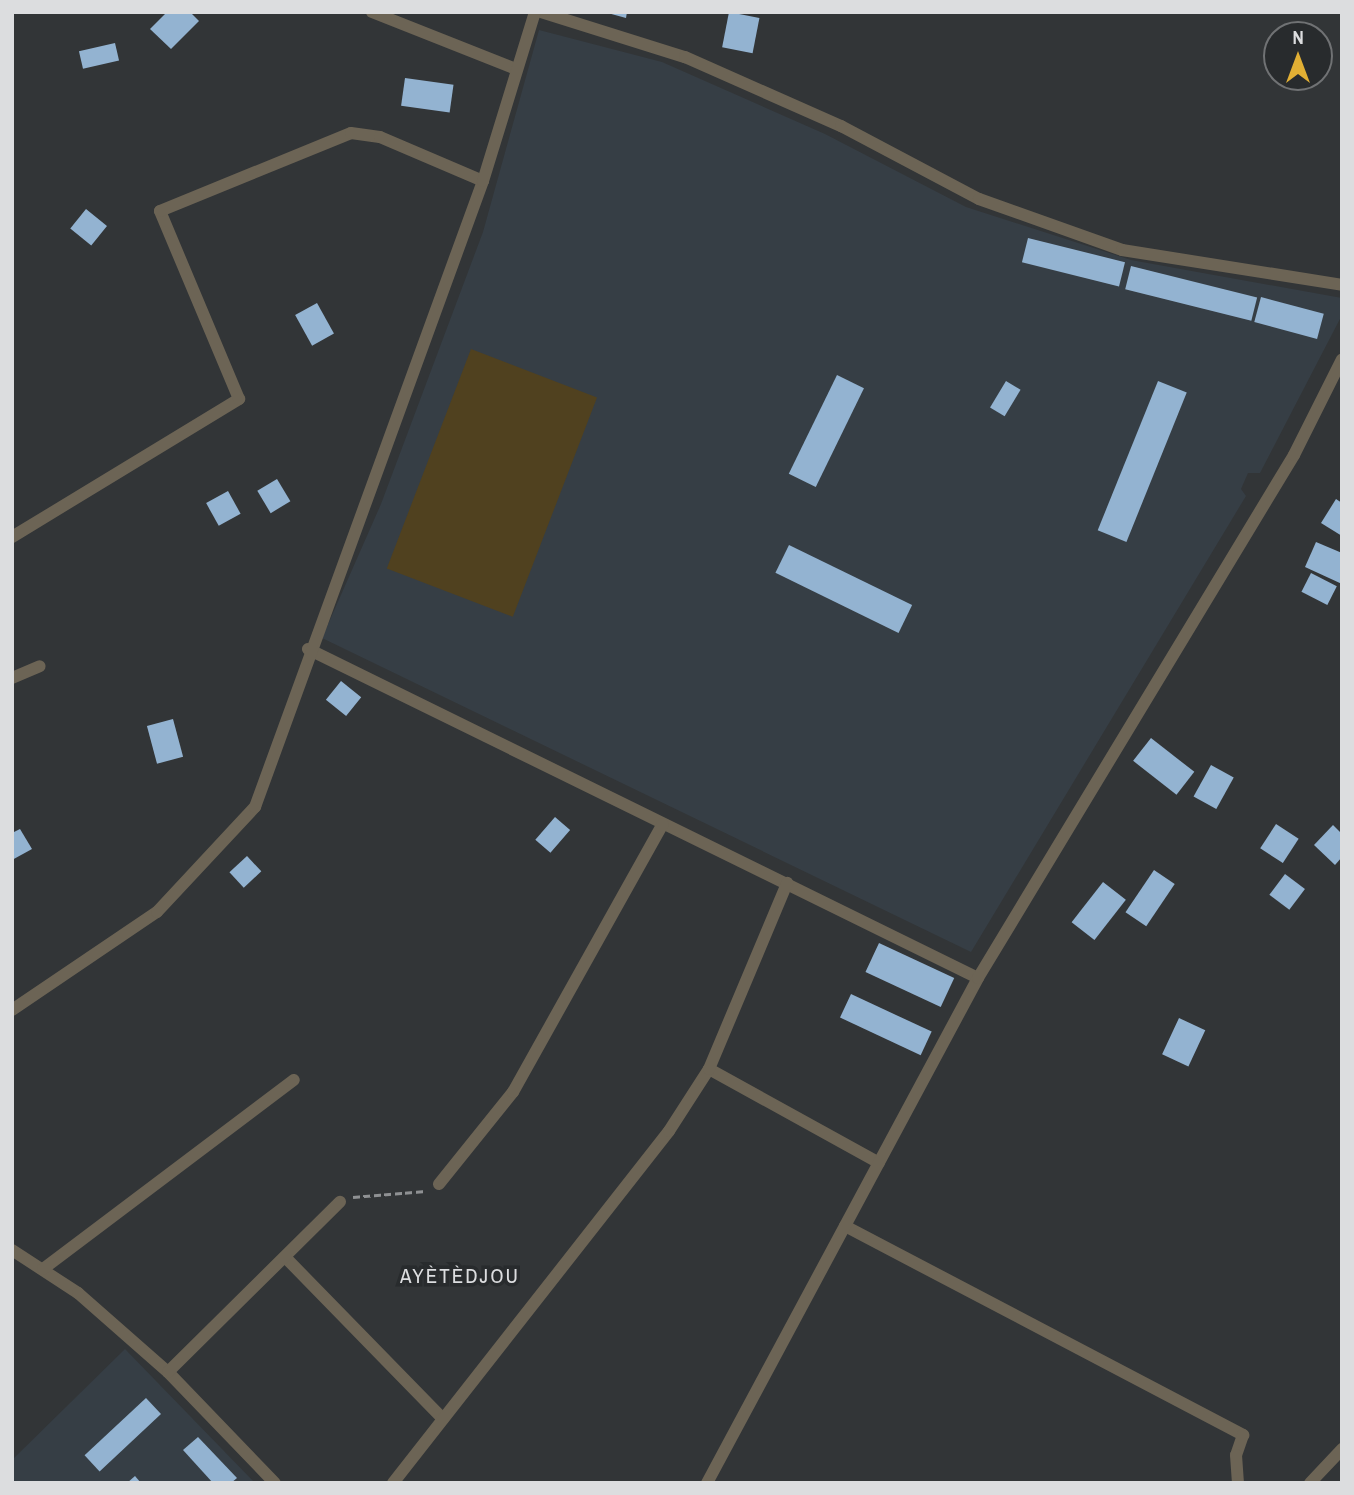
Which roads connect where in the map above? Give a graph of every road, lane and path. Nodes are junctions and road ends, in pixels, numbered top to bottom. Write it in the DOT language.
graph roads {
  1 [pos="372,12"];
  2 [pos="535,12"];
  3 [pos="541,12"];
  4 [pos="516,69"];
  5 [pos="482,181"];
  6 [pos="1342,285"];
  7 [pos="1342,359"];
  8 [pos="12,537"];
  9 [pos="308,649"];
  10 [pos="40,666"];
  11 [pos="12,678"];
  12 [pos="663,824"];
  13 [pos="787,883"];
  14 [pos="978,978"];
  15 [pos="12,1010"];
  16 [pos="709,1069"];
  17 [pos="295,1080"];
  18 [pos="879,1163"];
  19 [pos="439,1184"];
  20 [pos="340,1202"];
  21 [pos="845,1226"];
  22 [pos="12,1250"];
  23 [pos="285,1257"];
  24 [pos="43,1269"];
  25 [pos="168,1372"];
  26 [pos="443,1419"];
  27 [pos="1342,1449"];
  28 [pos="275,1483"];
  29 [pos="393,1483"];
  30 [pos="707,1483"];
  31 [pos="1238,1483"];
  32 [pos="1310,1483"];
  1 -- 4 [label="street"];
  2 -- 4 [label="street"];
  3 -- 6 [label="street"];
  4 -- 5 [label="street"];
  5 -- 8 [label="street"];
  5 -- 9 [label="street"];
  7 -- 14 [label="street"];
  9 -- 12 [label="street"];
  9 -- 15 [label="street"];
  10 -- 11 [label="street"];
  12 -- 13 [label="street"];
  12 -- 19 [label="street"];
  13 -- 14 [label="street"];
  13 -- 16 [label="street"];
  14 -- 18 [label="street"];
  16 -- 18 [label="street"];
  16 -- 26 [label="street"];
  17 -- 24 [label="street"];
  18 -- 21 [label="street"];
  19 -- 20 [label="path"];
  20 -- 23 [label="street"];
  21 -- 30 [label="street"];
  21 -- 31 [label="street"];
  22 -- 24 [label="street"];
  23 -- 25 [label="street"];
  23 -- 26 [label="street"];
  24 -- 25 [label="street"];
  25 -- 28 [label="street"];
  26 -- 29 [label="street"];
  27 -- 32 [label="street"];
}
